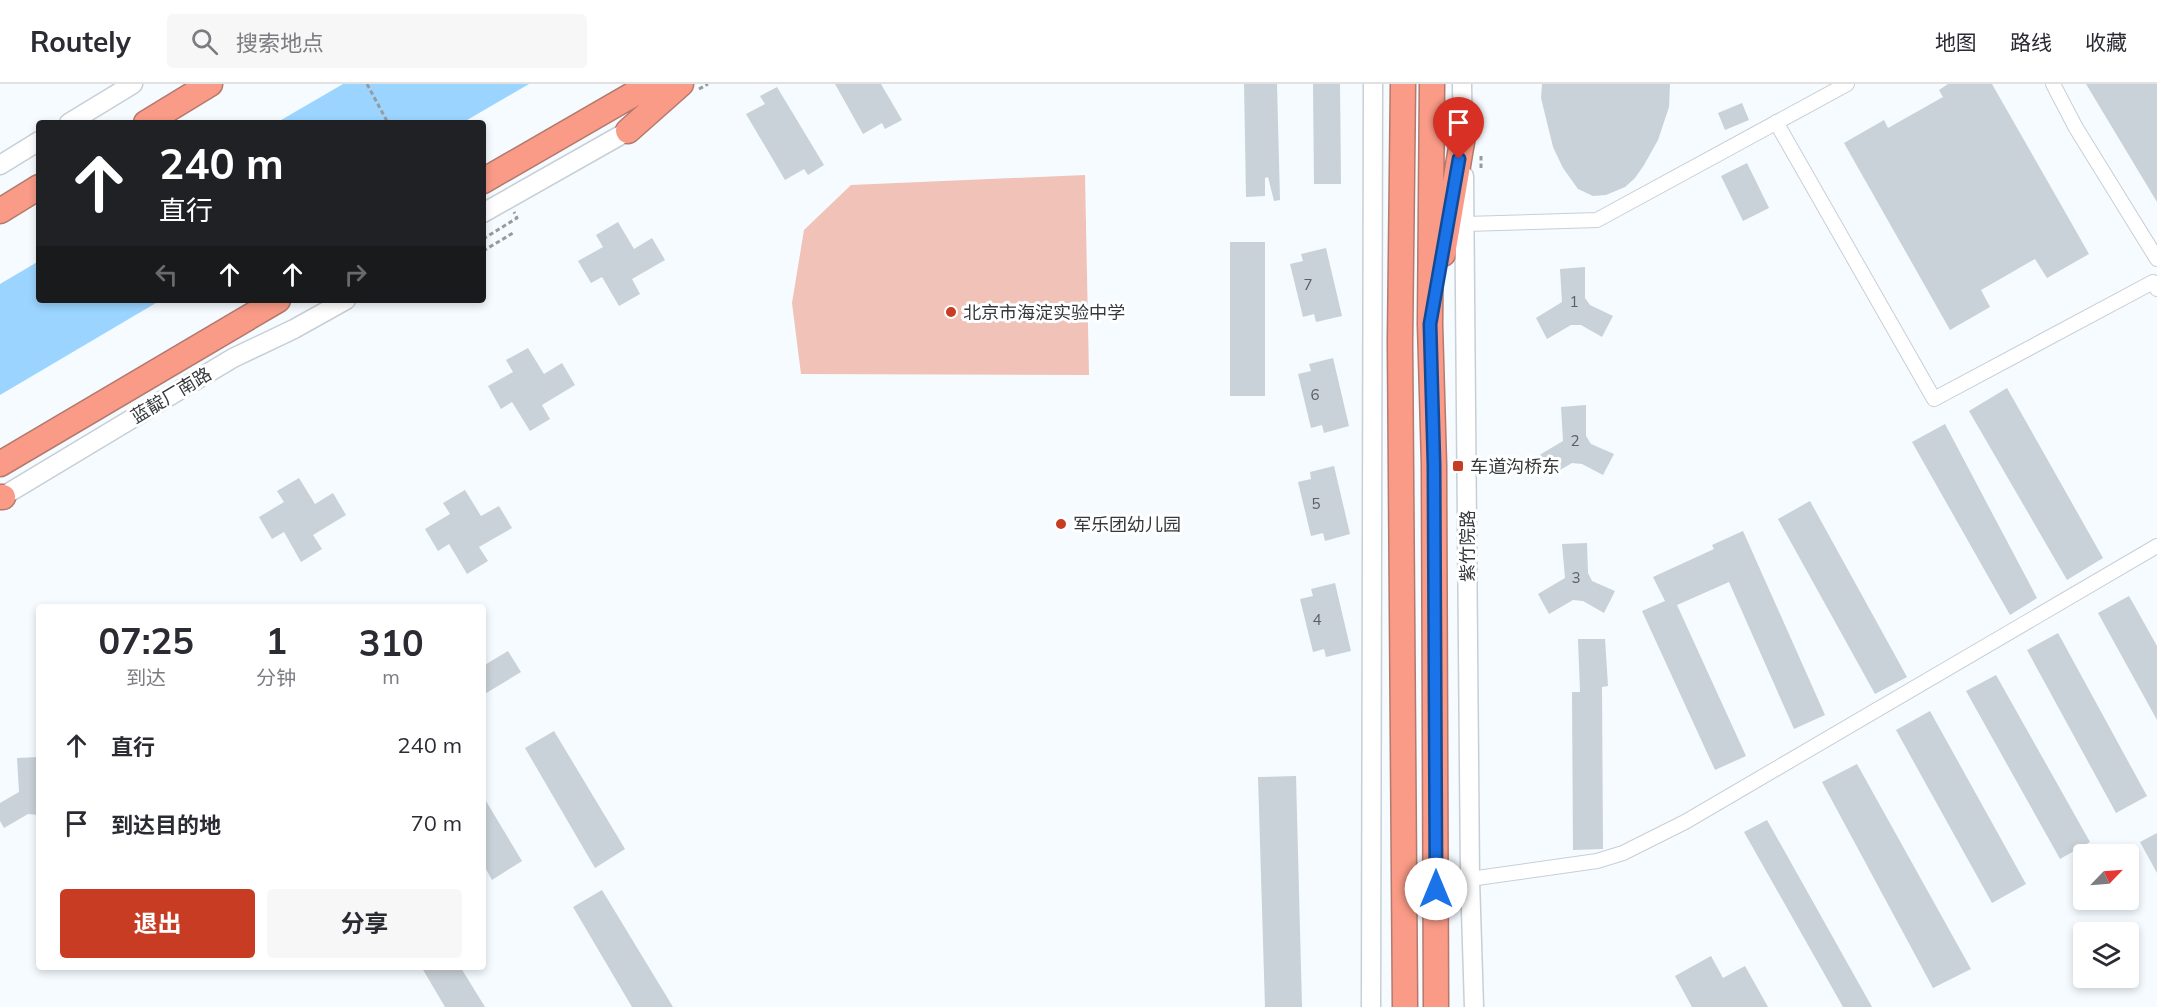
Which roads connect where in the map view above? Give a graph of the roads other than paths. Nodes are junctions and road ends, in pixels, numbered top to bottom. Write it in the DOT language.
graph roads {
  1 [pos="133,84"];
  2 [pos="210,84"];
  3 [pos="651,84"];
  4 [pos="681,84"];
  5 [pos="1373,84"];
  6 [pos="1403,84"];
  7 [pos="1432,84"];
  8 [pos="1462,84"];
  9 [pos="1845,84"];
  10 [pos="2053,84"];
  11 [pos="74,120"];
  12 [pos="151,120"];
  13 [pos="1776,122"];
  14 [pos="628,131"];
  15 [pos="1463,136"];
  16 [pos="36,143"];
  17 [pos="0,165"];
  18 [pos="486,179"];
  19 [pos="36,189"];
  20 [pos="0,211"];
  21 [pos="486,211"];
  22 [pos="1465,224"];
  23 [pos="2157,259"];
  24 [pos="2156,283"];
  25 [pos="273,303"];
  26 [pos="341,303"];
  27 [pos="1430,324"];
  28 [pos="0,464"];
  29 [pos="1,497"];
  30 [pos="2157,546"];
  31 [pos="1470,879"];
  32 [pos="1371,1007"];
  33 [pos="1405,1007"];
  34 [pos="1436,1007"];
  35 [pos="1474,1007"];
  1 -- 11 [label="street"];
  2 -- 12 [label="highway"];
  3 -- 18 [label="highway"];
  4 -- 14 [label="highway"];
  5 -- 32 [label="street"];
  6 -- 33 [label="highway"];
  7 -- 27 [label="highway, 紫竹院路"];
  8 -- 15 [label="street, 紫竹院路"];
  9 -- 13 [label="street"];
  10 -- 23 [label="street"];
  13 -- 22 [label="street"];
  13 -- 24 [label="street"];
  14 -- 21 [label="street"];
  15 -- 22 [label="street, 紫竹院路"];
  15 -- 27 [label="highway"];
  16 -- 17 [label="street"];
  19 -- 20 [label="highway"];
  22 -- 31 [label="street, 紫竹院路"];
  25 -- 28 [label="highway, 蓝靛厂南路"];
  26 -- 29 [label="street, 蓝靛厂南路"];
  27 -- 34 [label="highway, 紫竹院路"];
  30 -- 31 [label="street"];
  31 -- 35 [label="street, 紫竹院路"];
}
